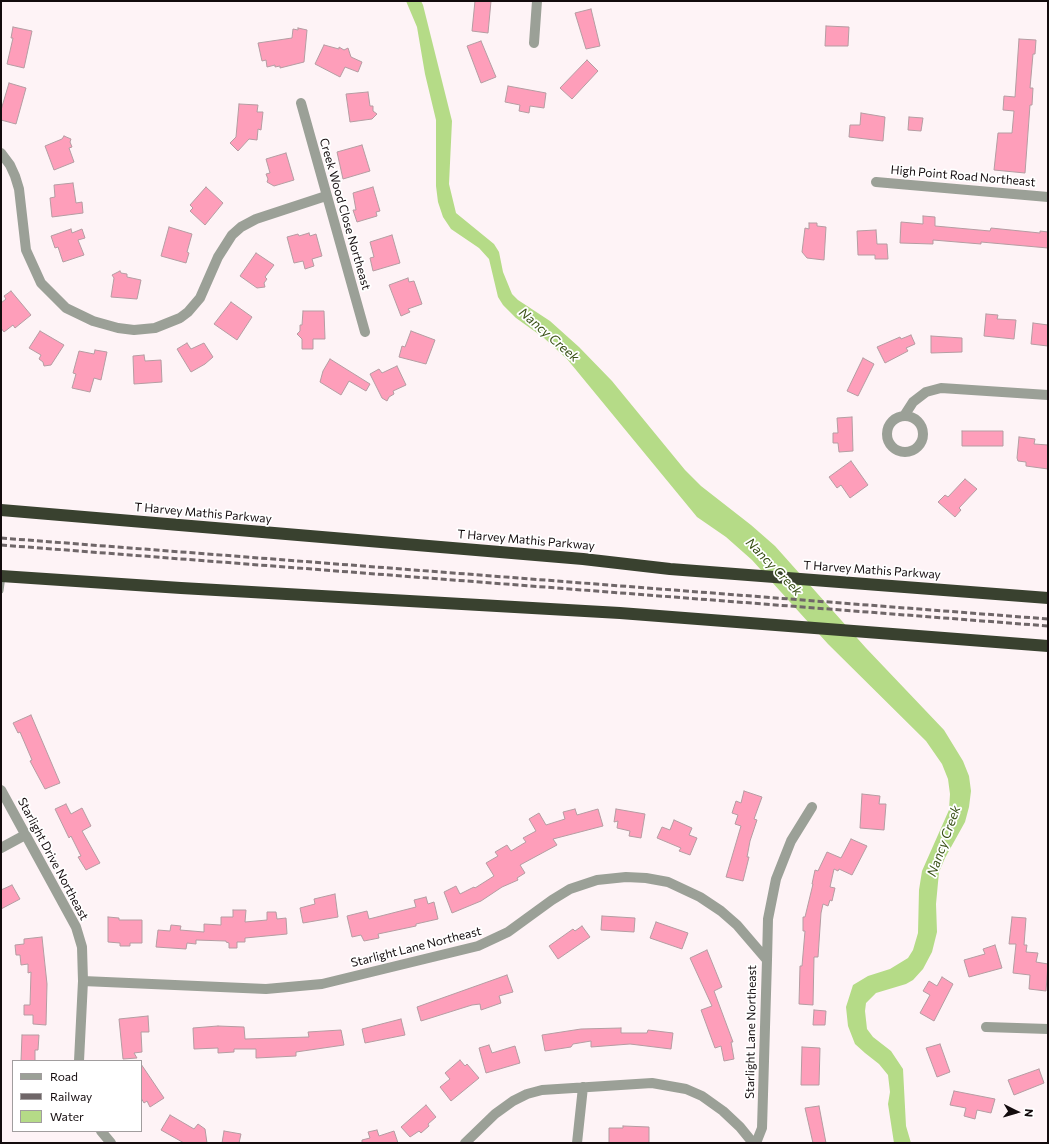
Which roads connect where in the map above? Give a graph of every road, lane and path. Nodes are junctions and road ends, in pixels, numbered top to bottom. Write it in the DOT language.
graph roads {
  1 [pos="537,1"];
  2 [pos="534,43"];
  3 [pos="301,103"];
  4 [pos="1,153"];
  5 [pos="876,182"];
  6 [pos="326,196"];
  7 [pos="1048,196"];
  8 [pos="365,332"];
  9 [pos="1048,395"];
  10 [pos="904,416"];
  11 [pos="1,510"];
  12 [pos="2,576"];
  13 [pos="1,591"];
  14 [pos="1048,598"];
  15 [pos="1048,646"];
  16 [pos="1,790"];
  17 [pos="812,807"];
  18 [pos="25,835"];
  19 [pos="1,848"];
  20 [pos="766,960"];
  21 [pos="83,981"];
  22 [pos="986,1027"];
  23 [pos="1048,1029"];
  24 [pos="79,1060"];
  25 [pos="583,1087"];
  26 [pos="102,1132"];
  27 [pos="111,1143"];
  28 [pos="465,1143"];
  29 [pos="577,1143"];
  30 [pos="754,1143"];
  1 -- 2 [label="street"];
  3 -- 6 [label="street, Creek Wood Close Northeast"];
  4 -- 6 [label="street"];
  5 -- 7 [label="street, High Point Road Northeast"];
  6 -- 8 [label="street, Creek Wood Close Northeast"];
  9 -- 10 [label="street"];
  11 -- 14 [label="highway, T Harvey Mathis Parkway"];
  12 -- 13 [label="lane"];
  12 -- 15 [label="highway"];
  16 -- 18 [label="street, Starlight Drive Northeast"];
  17 -- 20 [label="street"];
  18 -- 19 [label="street"];
  18 -- 21 [label="street, Starlight Drive Northeast"];
  20 -- 21 [label="street, Starlight Lane Northeast"];
  20 -- 30 [label="street, Starlight Lane Northeast"];
  21 -- 24 [label="street, Starlight Drive Northeast"];
  22 -- 23 [label="street"];
  25 -- 28 [label="street"];
  25 -- 29 [label="street"];
  25 -- 30 [label="street"];
  26 -- 27 [label="street"];
}
